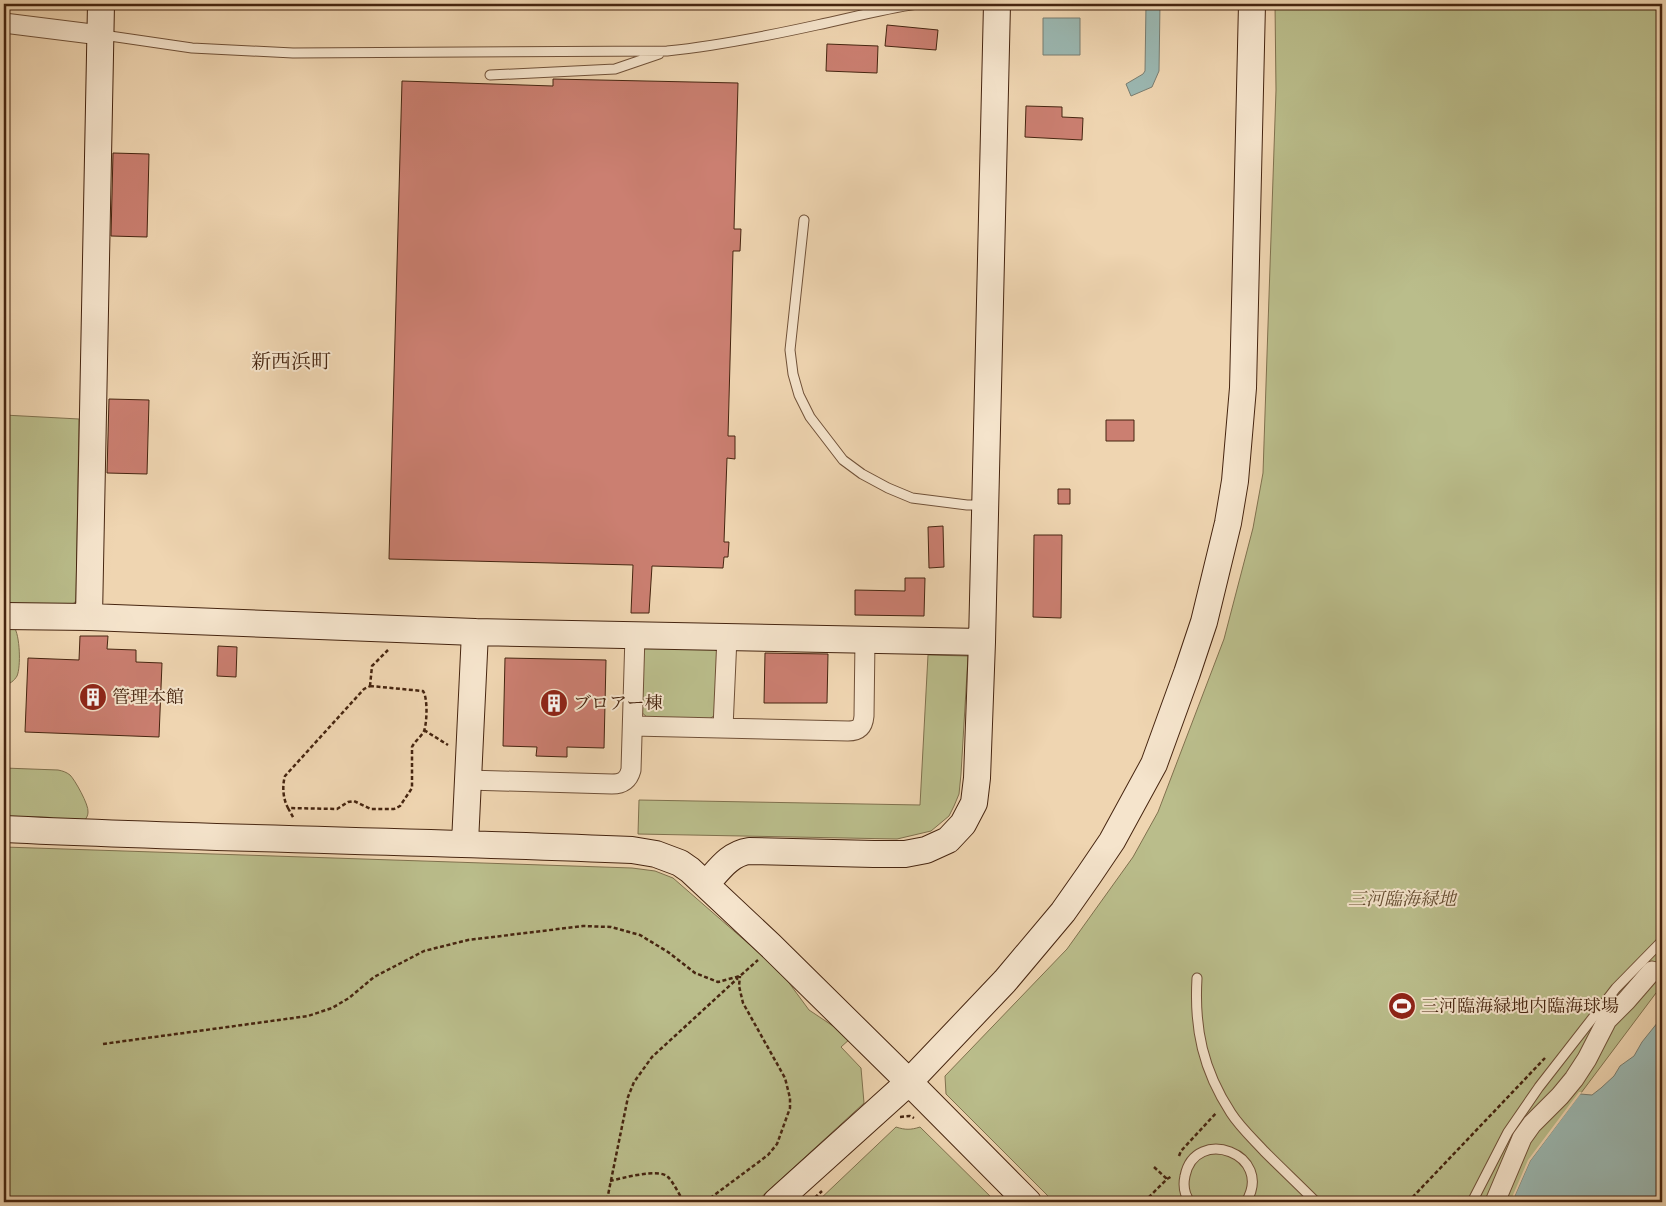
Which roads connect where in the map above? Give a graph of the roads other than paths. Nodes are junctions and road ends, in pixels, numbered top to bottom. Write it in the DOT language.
graph roads {
  1 [pos="101,4"];
  2 [pos="917,4"];
  3 [pos="997,4"];
  4 [pos="1252,4"];
  5 [pos="4,23"];
  6 [pos="100,35"];
  7 [pos="667,51"];
  8 [pos="490,75"];
  9 [pos="804,220"];
  10 [pos="986,505"];
  11 [pos="4,616"];
  12 [pos="89,617"];
  13 [pos="475,632"];
  14 [pos="635,635"];
  15 [pos="727,637"];
  16 [pos="865,640"];
  17 [pos="982,642"];
  18 [pos="633,726"];
  19 [pos="723,728"];
  20 [pos="469,769"];
  21 [pos="4,829"];
  22 [pos="465,843"];
  23 [pos="706,884"];
  24 [pos="1662,941"];
  25 [pos="1652,971"];
  26 [pos="1197,978"];
  27 [pos="909,1082"];
  28 [pos="776,1202"];
  29 [pos="1028,1202"];
  30 [pos="1190,1202"];
  31 [pos="1246,1202"];
  32 [pos="1316,1202"];
  33 [pos="1472,1202"];
  34 [pos="1495,1202"];
  1 -- 6 [label="street"];
  2 -- 7 [label="lane"];
  3 -- 10 [label="street"];
  4 -- 27 [label="street"];
  5 -- 6 [label="street"];
  6 -- 7 [label="lane"];
  6 -- 12 [label="street"];
  7 -- 8 [label="lane"];
  9 -- 10 [label="lane"];
  10 -- 17 [label="street"];
  11 -- 12 [label="street"];
  12 -- 13 [label="street"];
  13 -- 14 [label="street"];
  13 -- 20 [label="street"];
  14 -- 15 [label="street"];
  14 -- 18 [label="street"];
  15 -- 16 [label="street"];
  15 -- 19 [label="street"];
  16 -- 17 [label="street"];
  16 -- 19 [label="street"];
  17 -- 23 [label="street"];
  18 -- 19 [label="street"];
  18 -- 20 [label="street"];
  20 -- 22 [label="street"];
  21 -- 22 [label="street"];
  22 -- 23 [label="street"];
  23 -- 27 [label="street"];
  24 -- 33 [label="lane"];
  25 -- 34 [label="street"];
  26 -- 32 [label="lane"];
  27 -- 28 [label="street"];
  27 -- 29 [label="street"];
  30 -- 31 [label="lane"];
}
